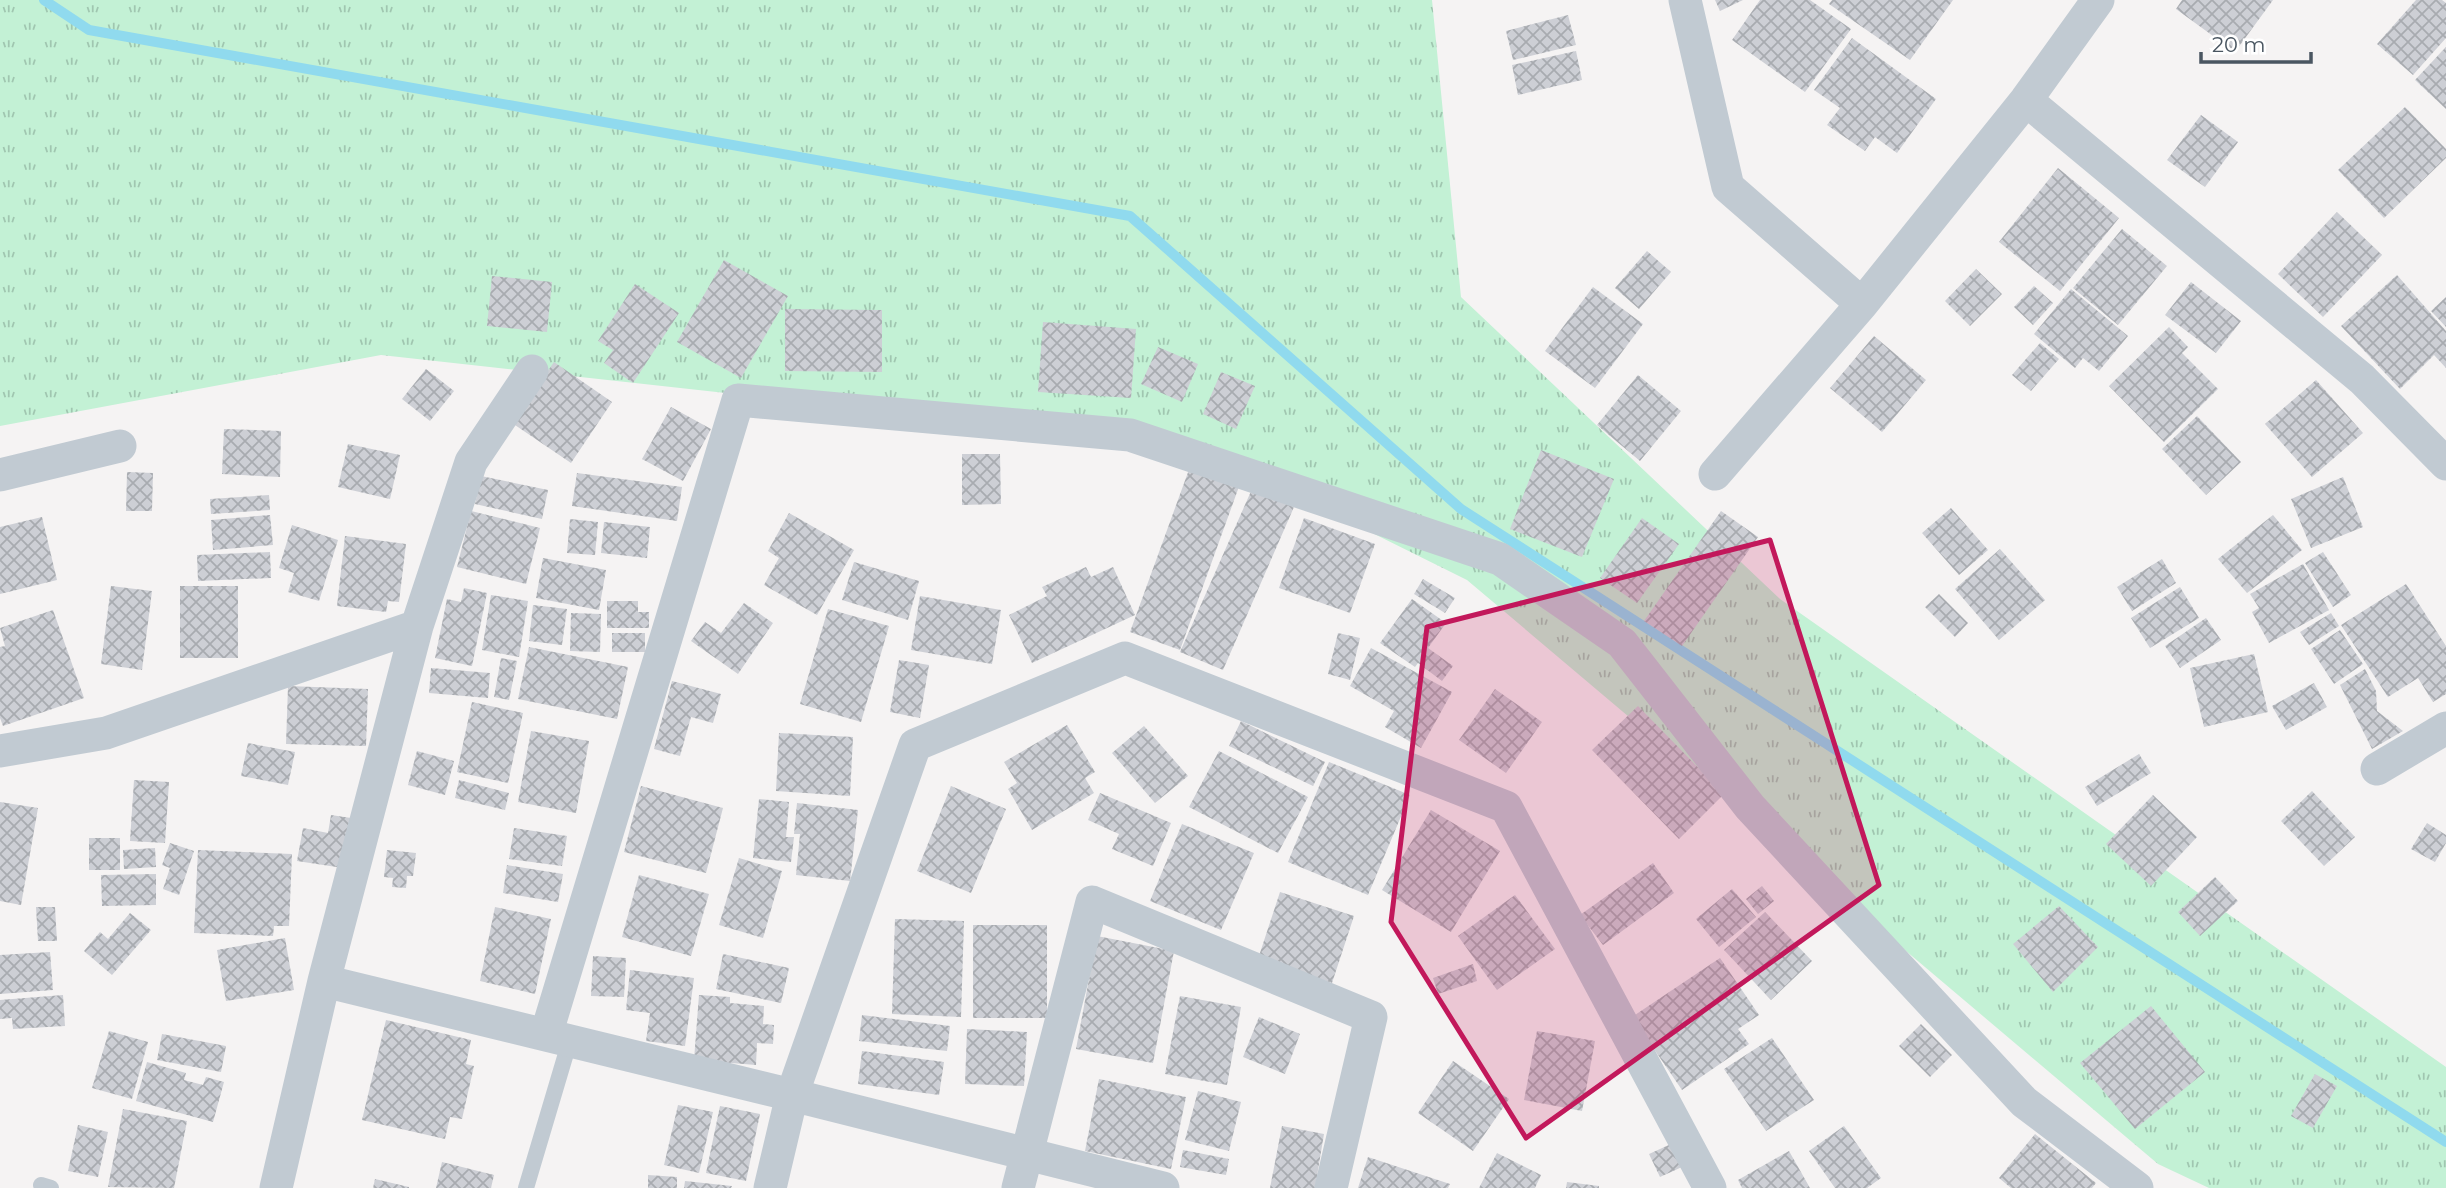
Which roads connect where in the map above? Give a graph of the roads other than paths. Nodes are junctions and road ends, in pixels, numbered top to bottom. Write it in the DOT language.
graph roads {
  1 [pos="1685,0"];
  2 [pos="2098,0"];
  3 [pos="2026,100"];
  4 [pos="1862,304"];
  5 [pos="532,371"];
  6 [pos="120,446"];
  7 [pos="2446,464"];
  8 [pos="1715,474"];
  9 [pos="0,475"];
  10 [pos="416,626"];
  11 [pos="2446,728"];
  12 [pos="0,751"];
  13 [pos="2378,769"];
  14 [pos="324,981"];
  15 [pos="558,1037"];
  16 [pos="792,1095"];
  17 [pos="1027,1153"];
  18 [pos="276,1188"];
  19 [pos="526,1188"];
  20 [pos="770,1188"];
  21 [pos="1018,1188"];
  22 [pos="1163,1188"];
  23 [pos="1331,1188"];
  24 [pos="1710,1188"];
  25 [pos="2137,1188"];
  1 -- 4 [label="street"];
  2 -- 3 [label="street"];
  3 -- 4 [label="street"];
  3 -- 7 [label="street"];
  4 -- 8 [label="street"];
  5 -- 10 [label="street"];
  6 -- 9 [label="street"];
  10 -- 12 [label="street"];
  10 -- 14 [label="street"];
  11 -- 13 [label="street"];
  14 -- 15 [label="street"];
  14 -- 18 [label="street"];
  15 -- 16 [label="street"];
  15 -- 19 [label="lane"];
  15 -- 25 [label="street"];
  16 -- 17 [label="street"];
  16 -- 20 [label="street"];
  16 -- 24 [label="street"];
  17 -- 21 [label="street"];
  17 -- 22 [label="street"];
  17 -- 23 [label="street"];
}
